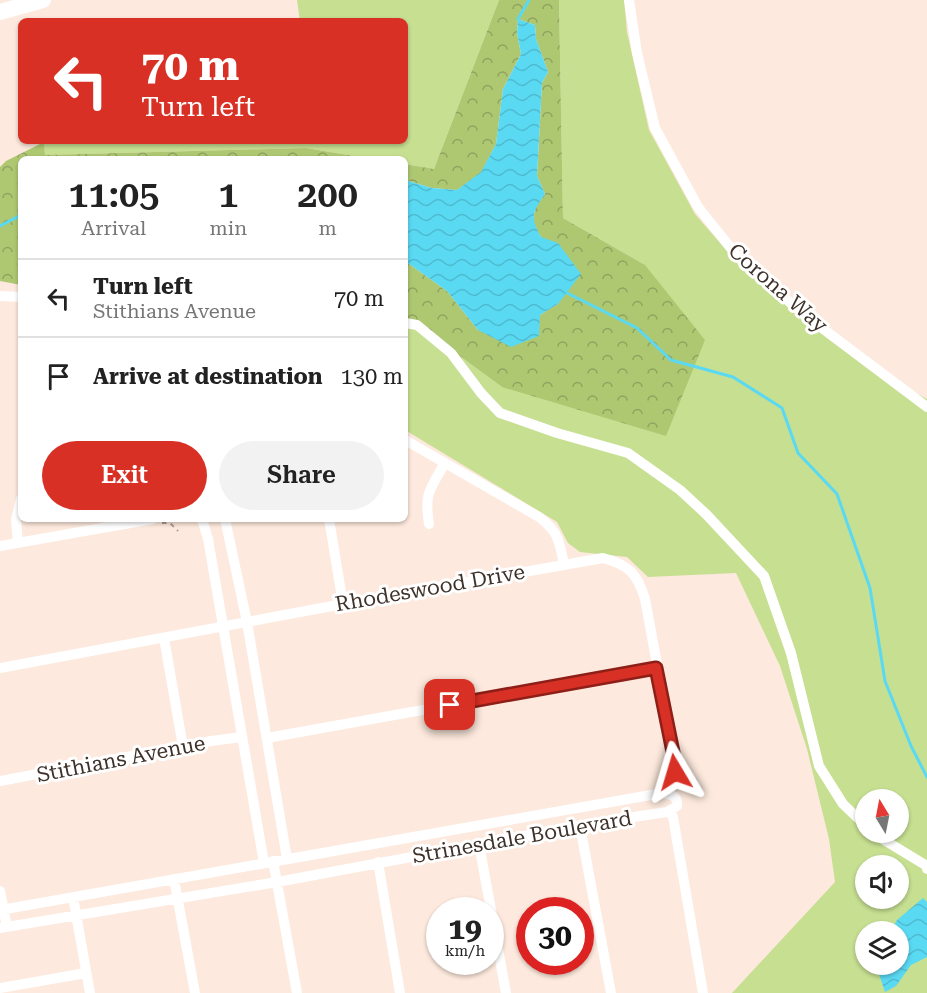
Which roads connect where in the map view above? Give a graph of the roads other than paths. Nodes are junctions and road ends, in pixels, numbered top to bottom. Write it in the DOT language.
graph roads {
  1 [pos="43,0"];
  2 [pos="629,0"];
  3 [pos="0,12"];
  4 [pos="0,296"];
  5 [pos="18,297"];
  6 [pos="408,324"];
  7 [pos="927,407"];
  8 [pos="408,442"];
  9 [pos="445,463"];
  10 [pos="18,512"];
  11 [pos="136,522"];
  12 [pos="203,522"];
  13 [pos="226,522"];
  14 [pos="329,522"];
  15 [pos="429,524"];
  16 [pos="18,543"];
  17 [pos="0,546"];
  18 [pos="564,564"];
  19 [pos="343,604"];
  20 [pos="247,622"];
  21 [pos="222,627"];
  22 [pos="164,638"];
  23 [pos="0,668"];
  24 [pos="656,668"];
  25 [pos="242,737"];
  26 [pos="267,738"];
  27 [pos="183,747"];
  28 [pos="0,781"];
  29 [pos="669,794"];
  30 [pos="670,811"];
  31 [pos="855,815"];
  32 [pos="580,826"];
  33 [pos="889,843"];
  34 [pos="479,844"];
  35 [pos="286,859"];
  36 [pos="269,862"];
  37 [pos="378,862"];
  38 [pos="927,869"];
  39 [pos="174,879"];
  40 [pos="277,882"];
  41 [pos="0,891"];
  42 [pos="73,897"];
  43 [pos="178,898"];
  44 [pos="2,910"];
  45 [pos="76,915"];
  46 [pos="3,928"];
  47 [pos="86,972"];
  48 [pos="0,988"];
  49 [pos="26,988"];
  50 [pos="90,993"];
  51 [pos="195,993"];
  52 [pos="297,993"];
  53 [pos="400,993"];
  54 [pos="506,993"];
  55 [pos="611,993"];
  56 [pos="703,993"];
  1 -- 3 [label="main road"];
  2 -- 7 [label="street, Corona Way"];
  4 -- 5 [label="street"];
  6 -- 31 [label="street"];
  8 -- 9 [label="street"];
  9 -- 15 [label="street"];
  9 -- 18 [label="street"];
  10 -- 16 [label="street"];
  11 -- 16 [label="street"];
  12 -- 21 [label="street"];
  13 -- 20 [label="street"];
  14 -- 19 [label="street"];
  16 -- 17 [label="street"];
  18 -- 19 [label="street, Rhodeswood Drive"];
  18 -- 24 [label="street, Rhodeswood Drive"];
  19 -- 20 [label="street, Rhodeswood Drive"];
  20 -- 21 [label="street, Rhodeswood Drive"];
  20 -- 26 [label="street"];
  21 -- 22 [label="street, Rhodeswood Drive"];
  21 -- 25 [label="street"];
  22 -- 23 [label="street, Rhodeswood Drive"];
  22 -- 27 [label="street"];
  24 -- 26 [label="street"];
  24 -- 29 [label="street, Rhodeswood Drive"];
  25 -- 27 [label="street, Stithians Avenue"];
  25 -- 36 [label="street"];
  26 -- 35 [label="street"];
  27 -- 28 [label="street, Stithians Avenue"];
  29 -- 30 [label="street"];
  29 -- 35 [label="street, Strinesdale Boulevard"];
  30 -- 32 [label="street, Strinesdale Boulevard"];
  30 -- 56 [label="street"];
  32 -- 34 [label="street, Strinesdale Boulevard"];
  32 -- 55 [label="street"];
  33 -- 38 [label="street"];
  34 -- 37 [label="street, Strinesdale Boulevard"];
  34 -- 54 [label="street"];
  35 -- 36 [label="street, Strinesdale Boulevard"];
  36 -- 39 [label="street, Strinesdale Boulevard"];
  36 -- 40 [label="street"];
  37 -- 40 [label="street, Strinesdale Boulevard"];
  37 -- 53 [label="street"];
  39 -- 42 [label="street, Strinesdale Boulevard"];
  39 -- 43 [label="street"];
  40 -- 43 [label="street, Strinesdale Boulevard"];
  40 -- 52 [label="street"];
  41 -- 44 [label="street"];
  42 -- 44 [label="street, Strinesdale Boulevard"];
  42 -- 45 [label="street"];
  43 -- 45 [label="street, Strinesdale Boulevard"];
  43 -- 51 [label="street"];
  44 -- 46 [label="street"];
  45 -- 46 [label="street, Strinesdale Boulevard"];
  45 -- 47 [label="street"];
  47 -- 49 [label="street"];
  47 -- 50 [label="street"];
  48 -- 49 [label="street"];
}
